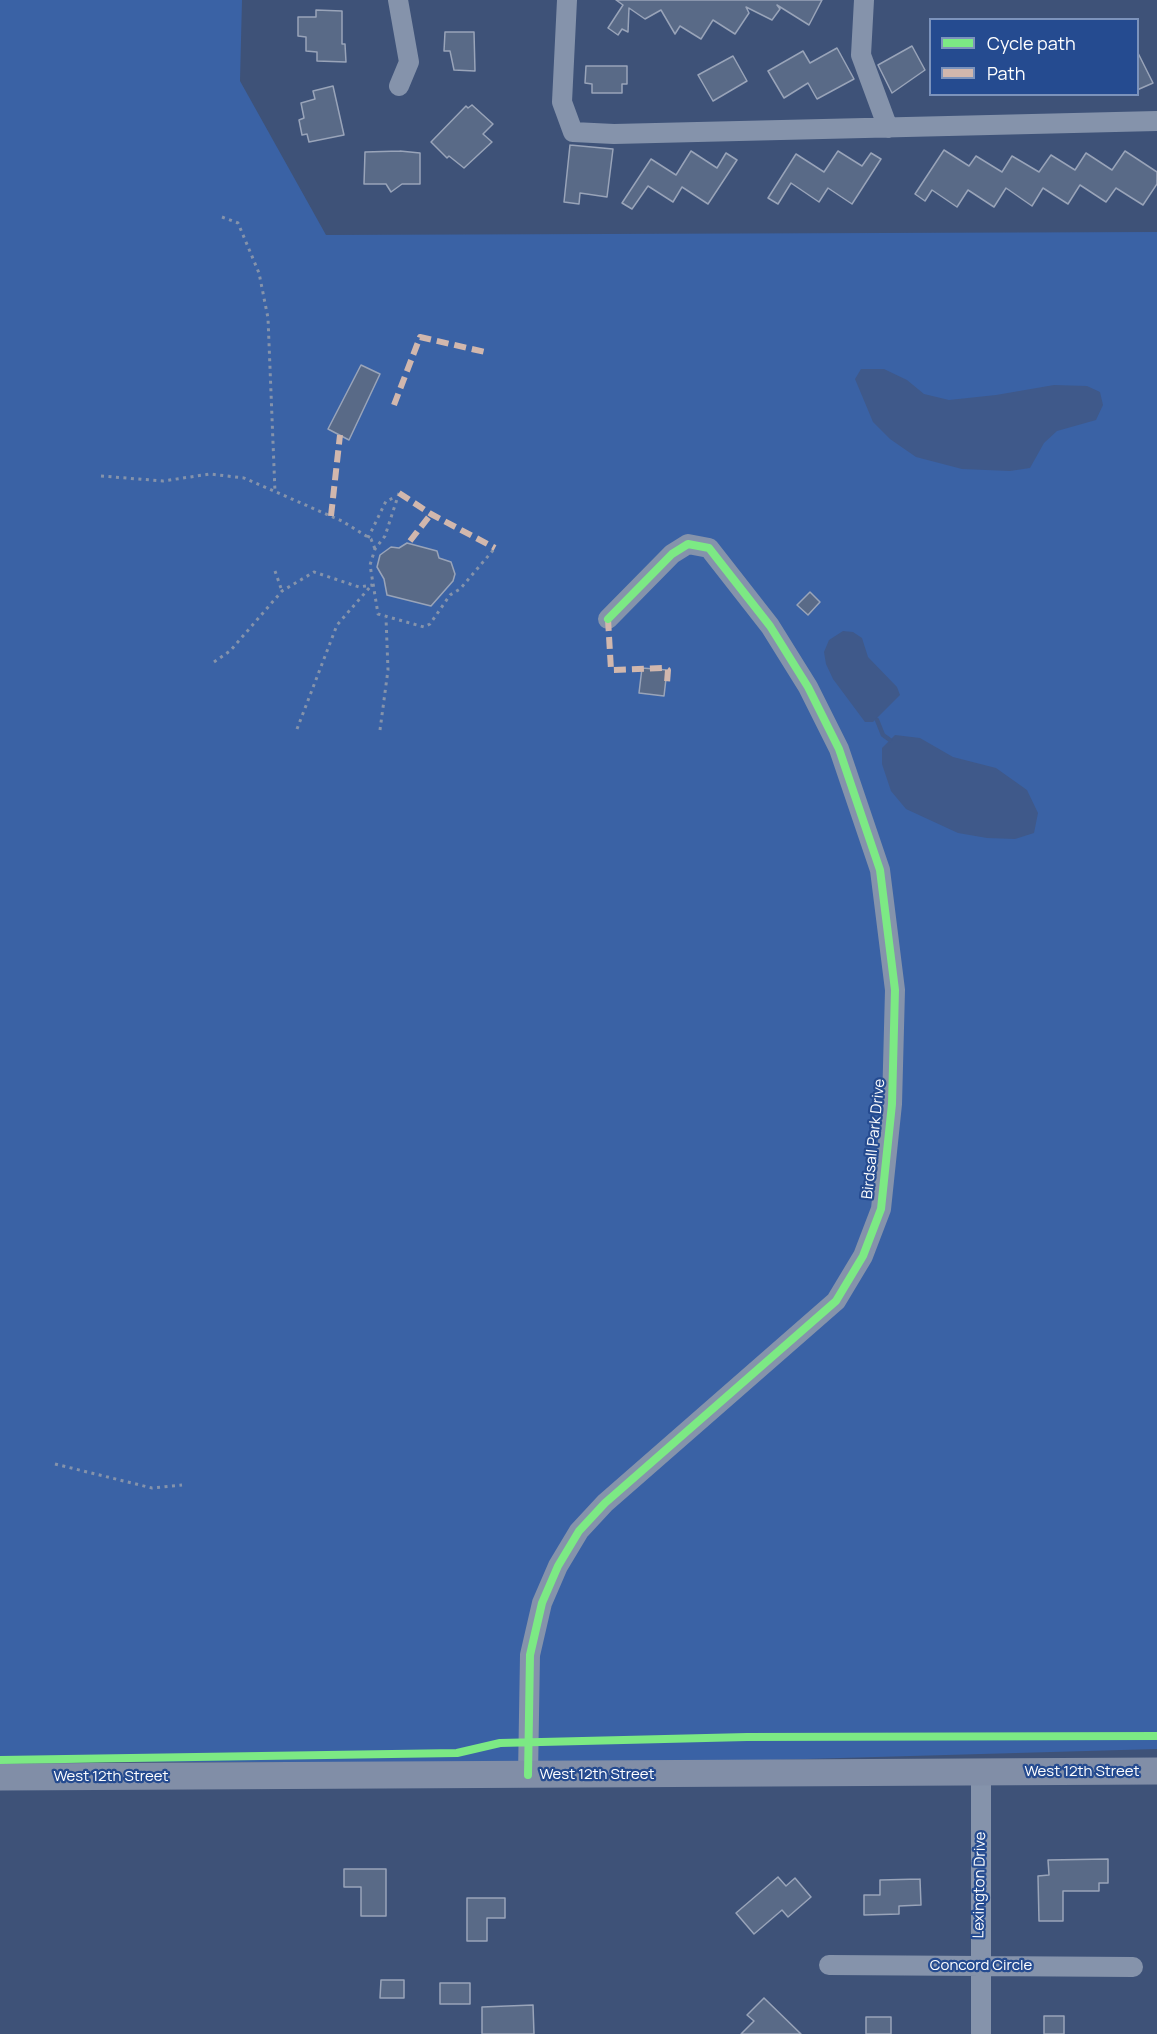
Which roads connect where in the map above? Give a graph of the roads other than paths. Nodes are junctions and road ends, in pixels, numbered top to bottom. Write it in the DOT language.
graph roads {
  1 [pos="398,0"];
  2 [pos="567,0"];
  3 [pos="864,0"];
  4 [pos="399,86"];
  5 [pos="1157,121"];
  6 [pos="888,128"];
  7 [pos="608,619"];
  8 [pos="1157,1771"];
  9 [pos="981,1772"];
  10 [pos="528,1775"];
  11 [pos="0,1777"];
  12 [pos="829,1965"];
  13 [pos="980,1966"];
  14 [pos="1133,1967"];
  15 [pos="981,2034"];
  1 -- 4 [label="street"];
  2 -- 6 [label="street"];
  3 -- 6 [label="street"];
  5 -- 6 [label="street"];
  7 -- 10 [label="street, Birdsall Park Drive"];
  8 -- 9 [label="main road, West 12th Street"];
  9 -- 10 [label="main road, West 12th Street"];
  9 -- 13 [label="street, Lexington Drive"];
  10 -- 11 [label="main road, West 12th Street"];
  12 -- 13 [label="street, Concord Circle"];
  13 -- 14 [label="street, Concord Circle"];
  13 -- 15 [label="street, Lexington Drive"];
}
